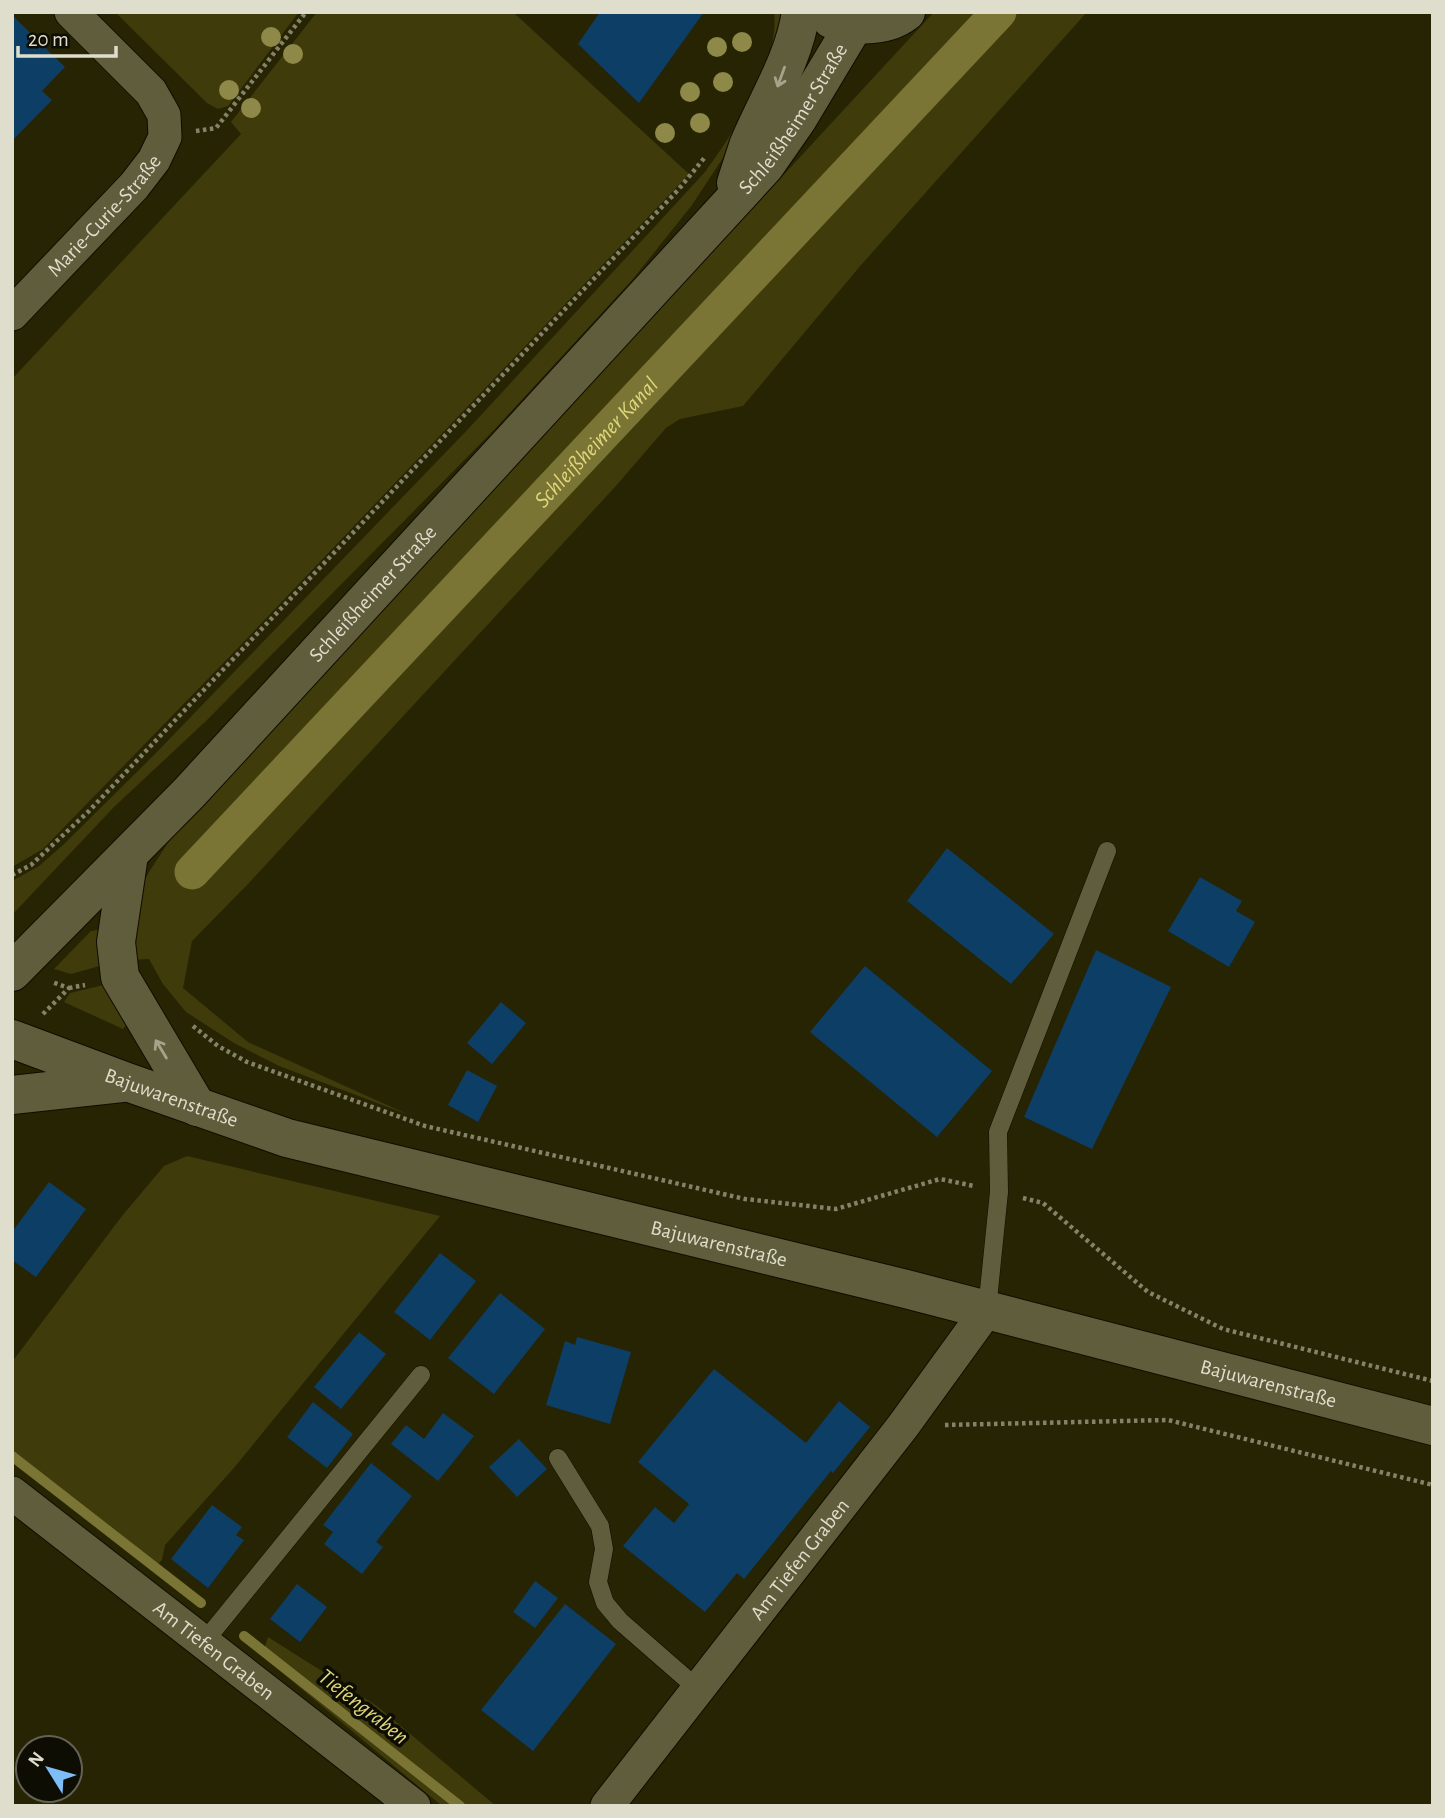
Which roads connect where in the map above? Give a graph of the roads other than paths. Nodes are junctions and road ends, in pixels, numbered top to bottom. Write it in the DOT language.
graph roads {
  1 [pos="71,12"];
  2 [pos="801,12"];
  3 [pos="906,12"];
  4 [pos="836,19"];
  5 [pos="727,208"];
  6 [pos="12,314"];
  7 [pos="1107,851"];
  8 [pos="129,855"];
  9 [pos="12,972"];
  10 [pos="12,1038"];
  11 [pos="127,1082"];
  12 [pos="12,1095"];
  13 [pos="197,1107"];
  14 [pos="987,1310"];
  15 [pos="421,1375"];
  16 [pos="1433,1426"];
  17 [pos="558,1458"];
  18 [pos="12,1493"];
  19 [pos="204,1642"];
  20 [pos="698,1689"];
  21 [pos="414,1806"];
  22 [pos="607,1806"];
  1 -- 6 [label="street, Marie-Curie-Straße"];
  2 -- 5 [label="main road, Schleißheimer Straße, one-way"];
  3 -- 4 [label="main road"];
  4 -- 5 [label="main road, Schleißheimer Straße"];
  5 -- 8 [label="main road, Schleißheimer Straße"];
  7 -- 14 [label="lane"];
  8 -- 9 [label="main road, Schleißheimer Straße"];
  13 -- 8 [label="main road, one-way"];
  10 -- 11 [label="main road, Bajuwarenstraße"];
  11 -- 12 [label="main road"];
  11 -- 13 [label="main road, Bajuwarenstraße"];
  13 -- 14 [label="main road, Bajuwarenstraße"];
  14 -- 16 [label="main road, Bajuwarenstraße"];
  14 -- 20 [label="street, Am Tiefen Graben"];
  15 -- 19 [label="lane"];
  17 -- 20 [label="lane"];
  18 -- 19 [label="street, Am Tiefen Graben"];
  19 -- 21 [label="street, Am Tiefen Graben"];
  20 -- 22 [label="street, Am Tiefen Graben"];
}
